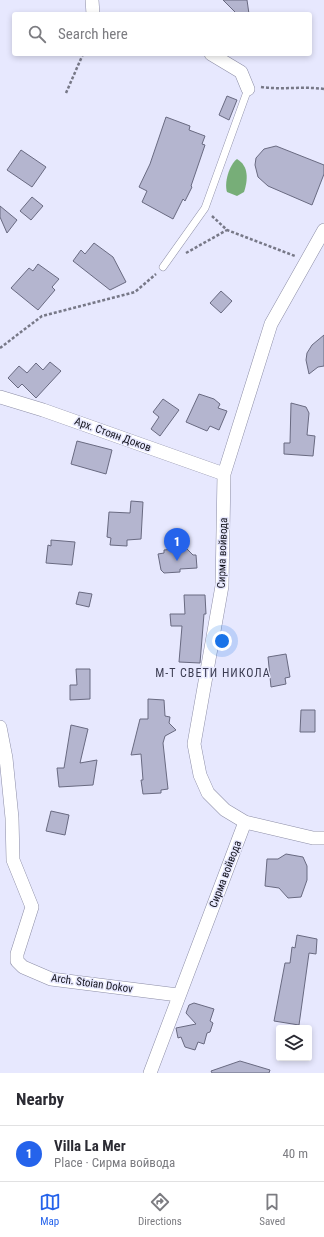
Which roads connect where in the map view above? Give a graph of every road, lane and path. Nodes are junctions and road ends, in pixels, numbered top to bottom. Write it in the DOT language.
graph roads {
  1 [pos="92,0"];
  2 [pos="93,12"];
  3 [pos="82,56"];
  4 [pos="214,56"];
  5 [pos="248,89"];
  6 [pos="324,89"];
  7 [pos="66,93"];
  8 [pos="204,208"];
  9 [pos="227,230"];
  10 [pos="324,230"];
  11 [pos="182,256"];
  12 [pos="306,261"];
  13 [pos="163,267"];
  14 [pos="0,348"];
  15 [pos="0,398"];
  16 [pos="224,474"];
  17 [pos="0,727"];
  18 [pos="4,776"];
  19 [pos="245,822"];
  20 [pos="324,838"];
  21 [pos="178,995"];
  22 [pos="150,1073"];
  1 -- 2 [label="street"];
  3 -- 7 [label="path"];
  4 -- 5 [label="street"];
  5 -- 6 [label="path"];
  5 -- 8 [label="lane"];
  8 -- 9 [label="path"];
  8 -- 13 [label="lane"];
  9 -- 11 [label="path"];
  9 -- 12 [label="path"];
  10 -- 12 [label="street, Сирма войвода"];
  12 -- 16 [label="street, Сирма войвода"];
  13 -- 14 [label="path"];
  15 -- 16 [label="street, Арх. Стоян Доков"];
  16 -- 19 [label="street, Сирма войвода"];
  17 -- 18 [label="street"];
  18 -- 21 [label="street, Arch. Stoian Dokov"];
  19 -- 20 [label="street"];
  19 -- 21 [label="street, Сирма войвода"];
  21 -- 22 [label="street, Сирма войвода"];
}
